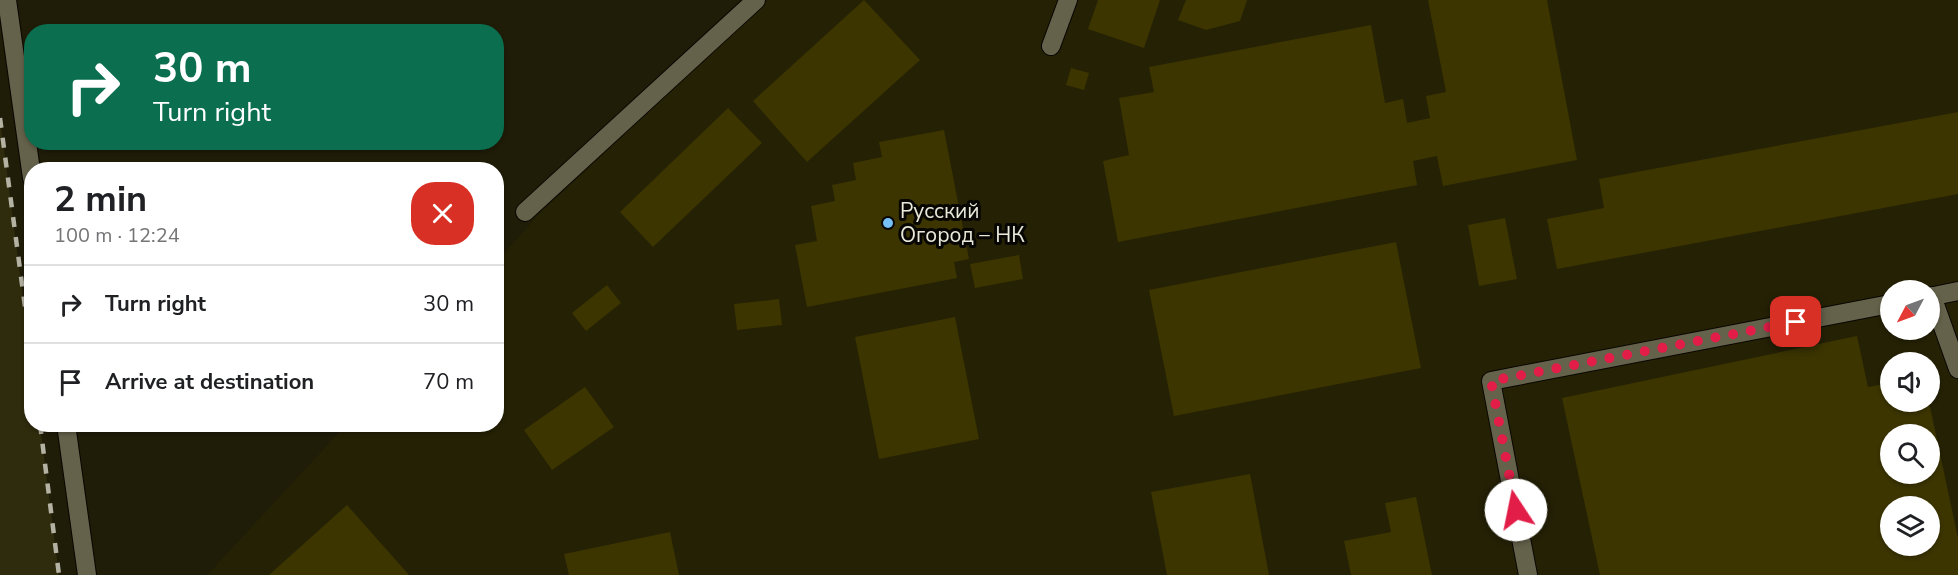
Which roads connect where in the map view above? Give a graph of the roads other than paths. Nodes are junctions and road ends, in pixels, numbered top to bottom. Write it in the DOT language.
graph roads {
  1 [pos="7,0"];
  2 [pos="756,0"];
  3 [pos="1068,0"];
  4 [pos="1051,46"];
  5 [pos="24,121"];
  6 [pos="525,212"];
  7 [pos="1958,291"];
  8 [pos="1940,295"];
  9 [pos="1880,306"];
  10 [pos="1940,323"];
  11 [pos="1958,369"];
  12 [pos="67,432"];
  13 [pos="87,575"];
  14 [pos="1528,575"];
  1 -- 5 [label="street"];
  2 -- 6 [label="street"];
  3 -- 4 [label="street"];
  7 -- 8 [label="street"];
  9 -- 14 [label="street"];
  10 -- 11 [label="street"];
  12 -- 13 [label="street"];
}
